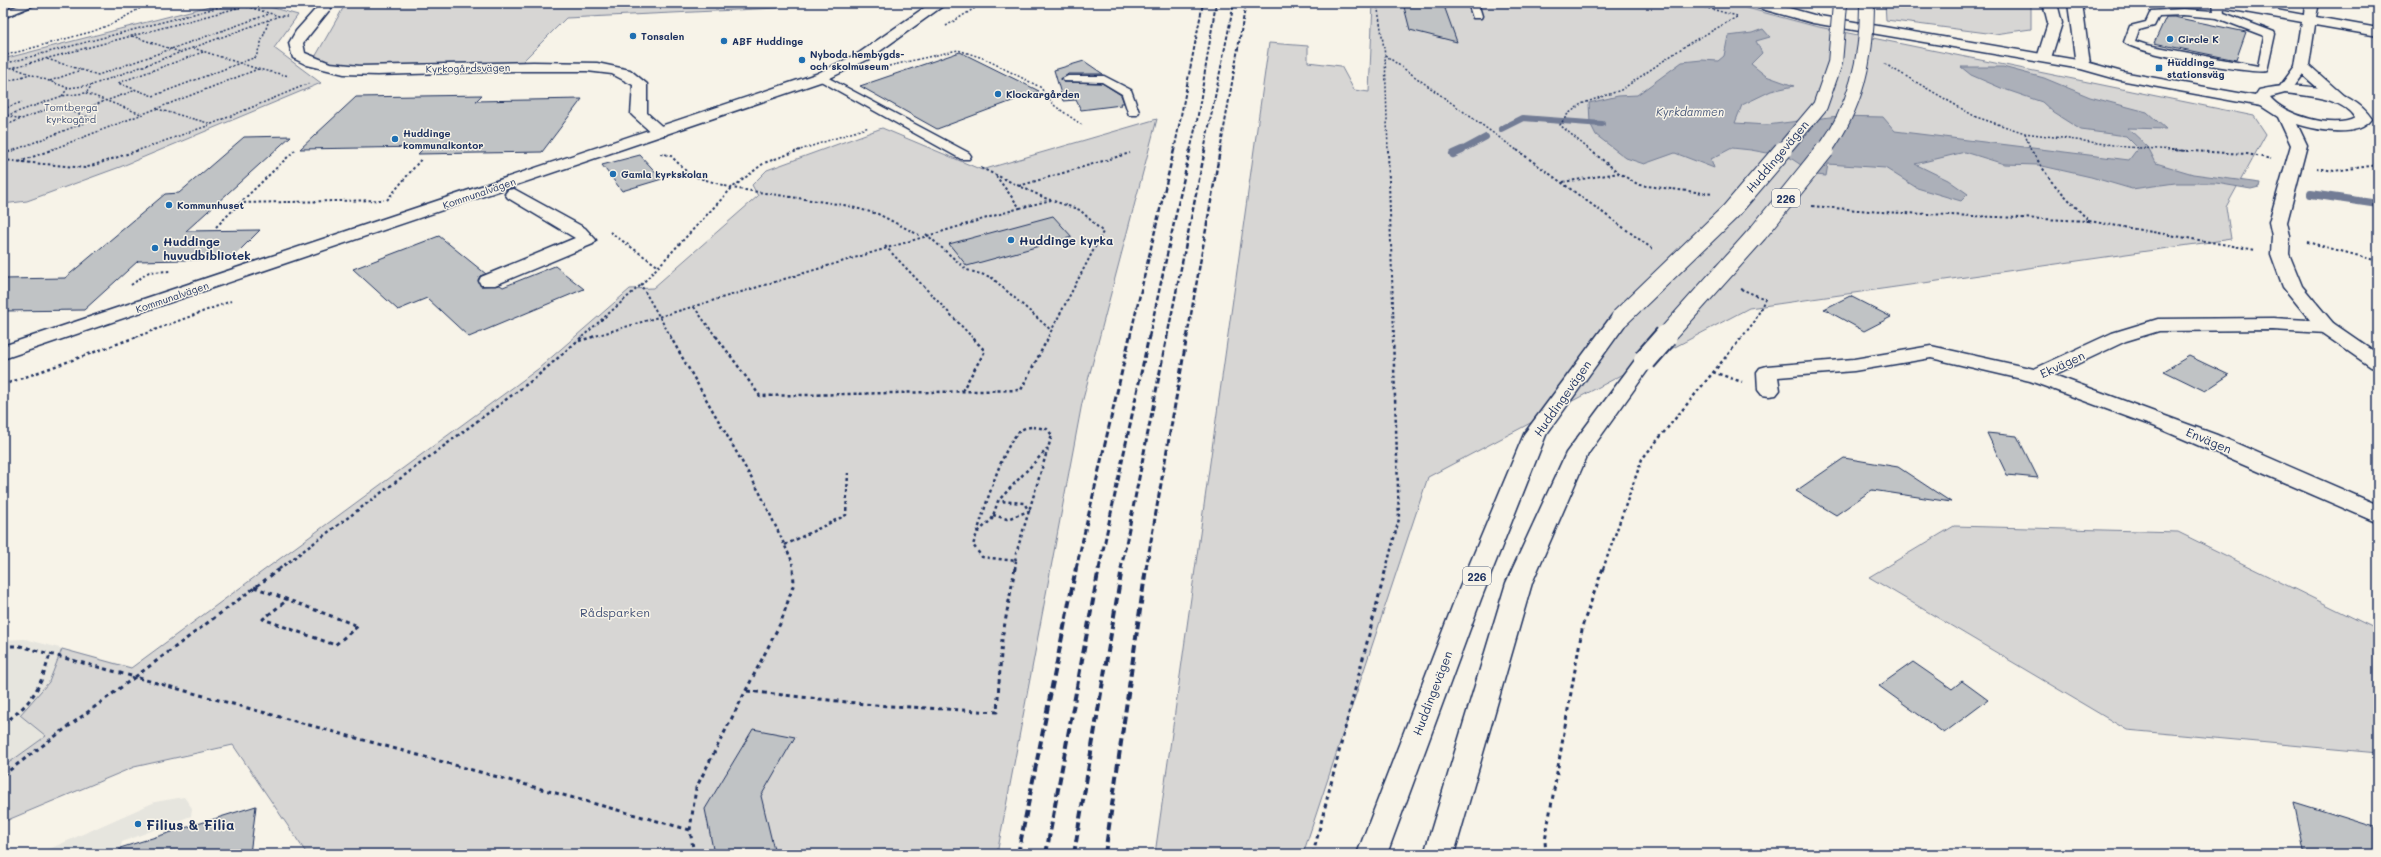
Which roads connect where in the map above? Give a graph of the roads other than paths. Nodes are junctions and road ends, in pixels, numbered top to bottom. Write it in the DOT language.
graph roads {
  1 [pos="34,3"];
  2 [pos="328,3"];
  3 [pos="940,3"];
  4 [pos="1473,3"];
  5 [pos="1756,3"];
  6 [pos="1840,3"];
  7 [pos="2050,3"];
  8 [pos="2075,3"];
  9 [pos="2312,3"];
  10 [pos="1867,5"];
  11 [pos="2218,7"];
  12 [pos="3,15"];
  13 [pos="1477,16"];
  14 [pos="2309,20"];
  15 [pos="2378,32"];
  16 [pos="2044,58"];
  17 [pos="2083,65"];
  18 [pos="2302,66"];
  19 [pos="821,77"];
  20 [pos="1068,79"];
  21 [pos="2274,94"];
  22 [pos="2347,103"];
  23 [pos="1133,112"];
  24 [pos="2285,115"];
  25 [pos="2378,115"];
  26 [pos="2345,126"];
  27 [pos="2378,128"];
  28 [pos="660,132"];
  29 [pos="2299,145"];
  30 [pos="965,156"];
  31 [pos="514,194"];
  32 [pos="488,281"];
  33 [pos="2326,327"];
  34 [pos="3,354"];
  35 [pos="2378,363"];
  36 [pos="2036,376"];
  37 [pos="1769,390"];
  38 [pos="2378,514"];
  39 [pos="1372,854"];
  40 [pos="1439,854"];
  1 -- 12 [label="lane"];
  2 -- 28 [label="street, Kyrkogårdsvägen"];
  3 -- 19 [label="street, Kommunalvägen"];
  4 -- 13 [label="lane"];
  5 -- 16 [label="street"];
  6 -- 39 [label="street, Huddingevägen / 226, bridge"];
  7 -- 16 [label="street"];
  8 -- 17 [label="street"];
  9 -- 14 [label="street"];
  10 -- 40 [label="street, 226, bridge"];
  11 -- 11 [label="lane"];
  11 -- 14 [label="street"];
  14 -- 15 [label="street"];
  14 -- 18 [label="street"];
  16 -- 17 [label="street"];
  17 -- 21 [label="street"];
  18 -- 21 [label="street"];
  18 -- 22 [label="street"];
  19 -- 28 [label="street, Kommunalvägen"];
  19 -- 30 [label="lane"];
  20 -- 23 [label="lane"];
  21 -- 22 [label="street"];
  21 -- 24 [label="street"];
  22 -- 25 [label="street"];
  22 -- 26 [label="street"];
  24 -- 26 [label="street"];
  24 -- 29 [label="street"];
  26 -- 27 [label="street"];
  26 -- 29 [label="street"];
  28 -- 34 [label="street, Kommunalvägen"];
  29 -- 33 [label="street"];
  31 -- 32 [label="street, Kommunalvägen"];
  33 -- 35 [label="street"];
  33 -- 36 [label="street, Ekvägen"];
  36 -- 37 [label="street, Ekvägen"];
  36 -- 38 [label="street, Envägen"];
}
